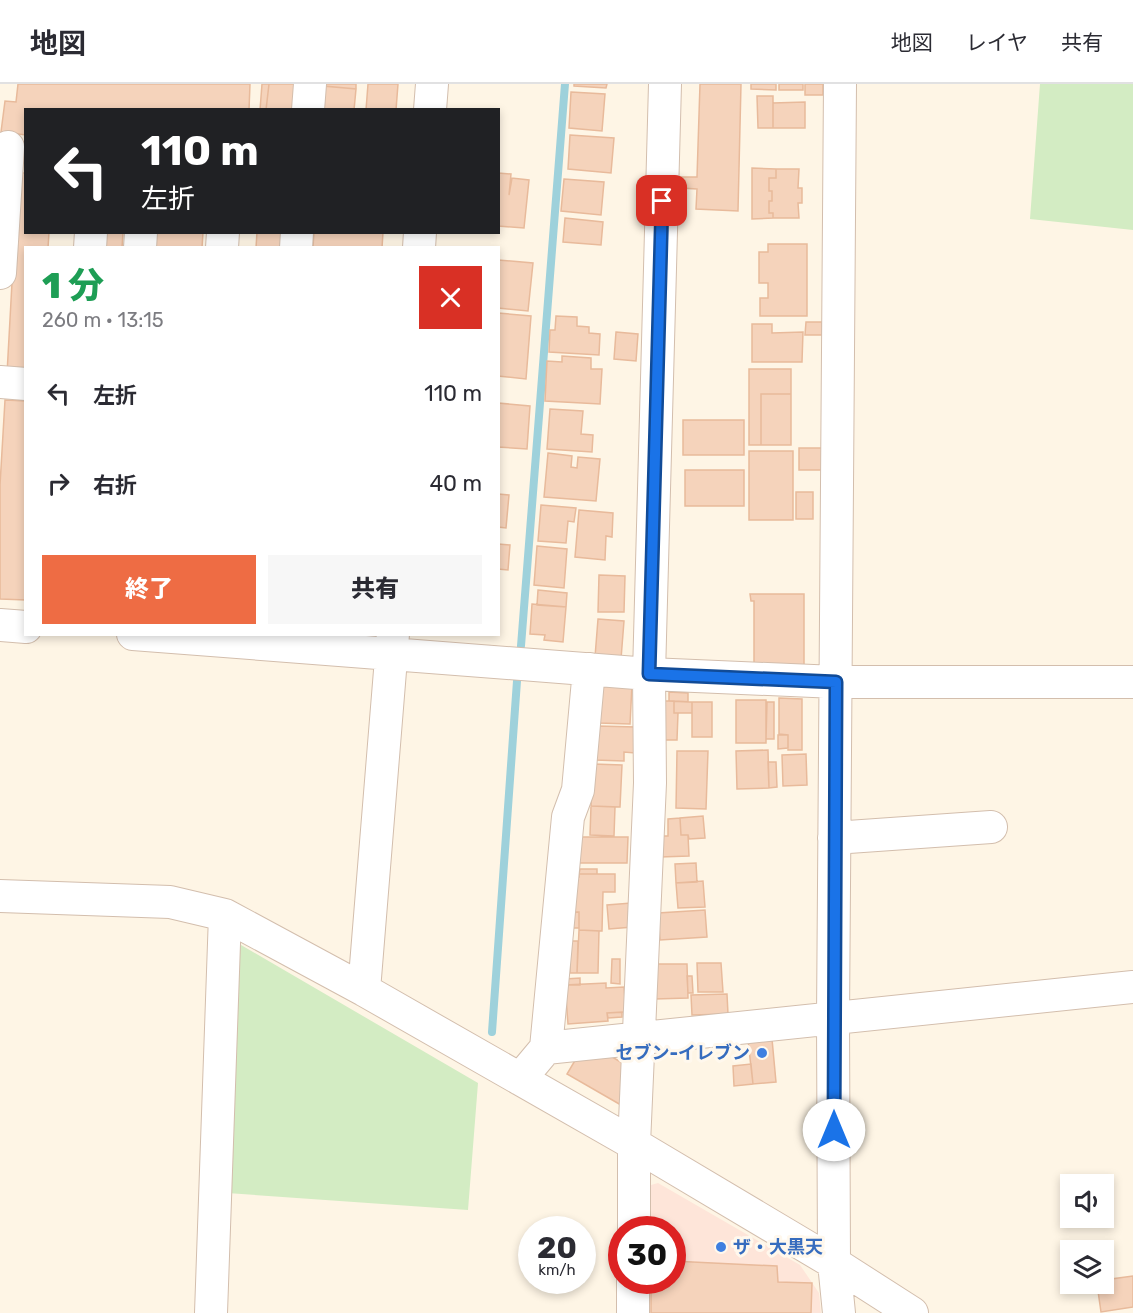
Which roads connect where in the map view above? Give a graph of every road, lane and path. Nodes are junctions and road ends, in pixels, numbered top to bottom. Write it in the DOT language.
graph roads {
  1 [pos="310,84"];
  2 [pos="432,84"];
  3 [pos="665,84"];
  4 [pos="840,84"];
  5 [pos="308,108"];
  6 [pos="430,108"];
  7 [pos="11,148"];
  8 [pos="0,273"];
  9 [pos="0,382"];
  10 [pos="24,384"];
  11 [pos="0,625"];
  12 [pos="24,627"];
  13 [pos="177,636"];
  14 [pos="244,639"];
  15 [pos="392,644"];
  16 [pos="589,669"];
  17 [pos="649,674"];
  18 [pos="836,682"];
  19 [pos="1133,682"];
  20 [pos="991,827"];
  21 [pos="834,838"];
  22 [pos="0,896"];
  23 [pos="225,915"];
  24 [pos="1133,987"];
  25 [pos="364,990"];
  26 [pos="833,1019"];
  27 [pos="639,1040"];
  28 [pos="546,1048"];
  29 [pos="520,1079"];
  30 [pos="634,1144"];
  31 [pos="634,1216"];
  32 [pos="834,1263"];
  33 [pos="633,1294"];
  34 [pos="211,1313"];
  35 [pos="633,1313"];
  36 [pos="839,1313"];
  37 [pos="912,1313"];
  1 -- 5 [label="street"];
  2 -- 6 [label="street"];
  3 -- 17 [label="street"];
  4 -- 18 [label="street"];
  7 -- 8 [label="street"];
  9 -- 10 [label="street"];
  11 -- 12 [label="street"];
  13 -- 14 [label="street"];
  14 -- 15 [label="street"];
  15 -- 16 [label="street"];
  15 -- 25 [label="street"];
  16 -- 17 [label="street"];
  16 -- 28 [label="street"];
  17 -- 18 [label="street"];
  17 -- 27 [label="street"];
  18 -- 19 [label="street"];
  18 -- 21 [label="street"];
  20 -- 21 [label="street"];
  21 -- 26 [label="street"];
  22 -- 23 [label="street"];
  23 -- 25 [label="street"];
  23 -- 34 [label="street"];
  24 -- 26 [label="street"];
  25 -- 29 [label="street"];
  26 -- 27 [label="street"];
  26 -- 32 [label="street"];
  27 -- 28 [label="street"];
  27 -- 30 [label="street"];
  28 -- 29 [label="street"];
  29 -- 30 [label="street"];
  30 -- 31 [label="street"];
  30 -- 32 [label="street"];
  32 -- 36 [label="street"];
  32 -- 37 [label="street"];
  33 -- 35 [label="street"];
}
